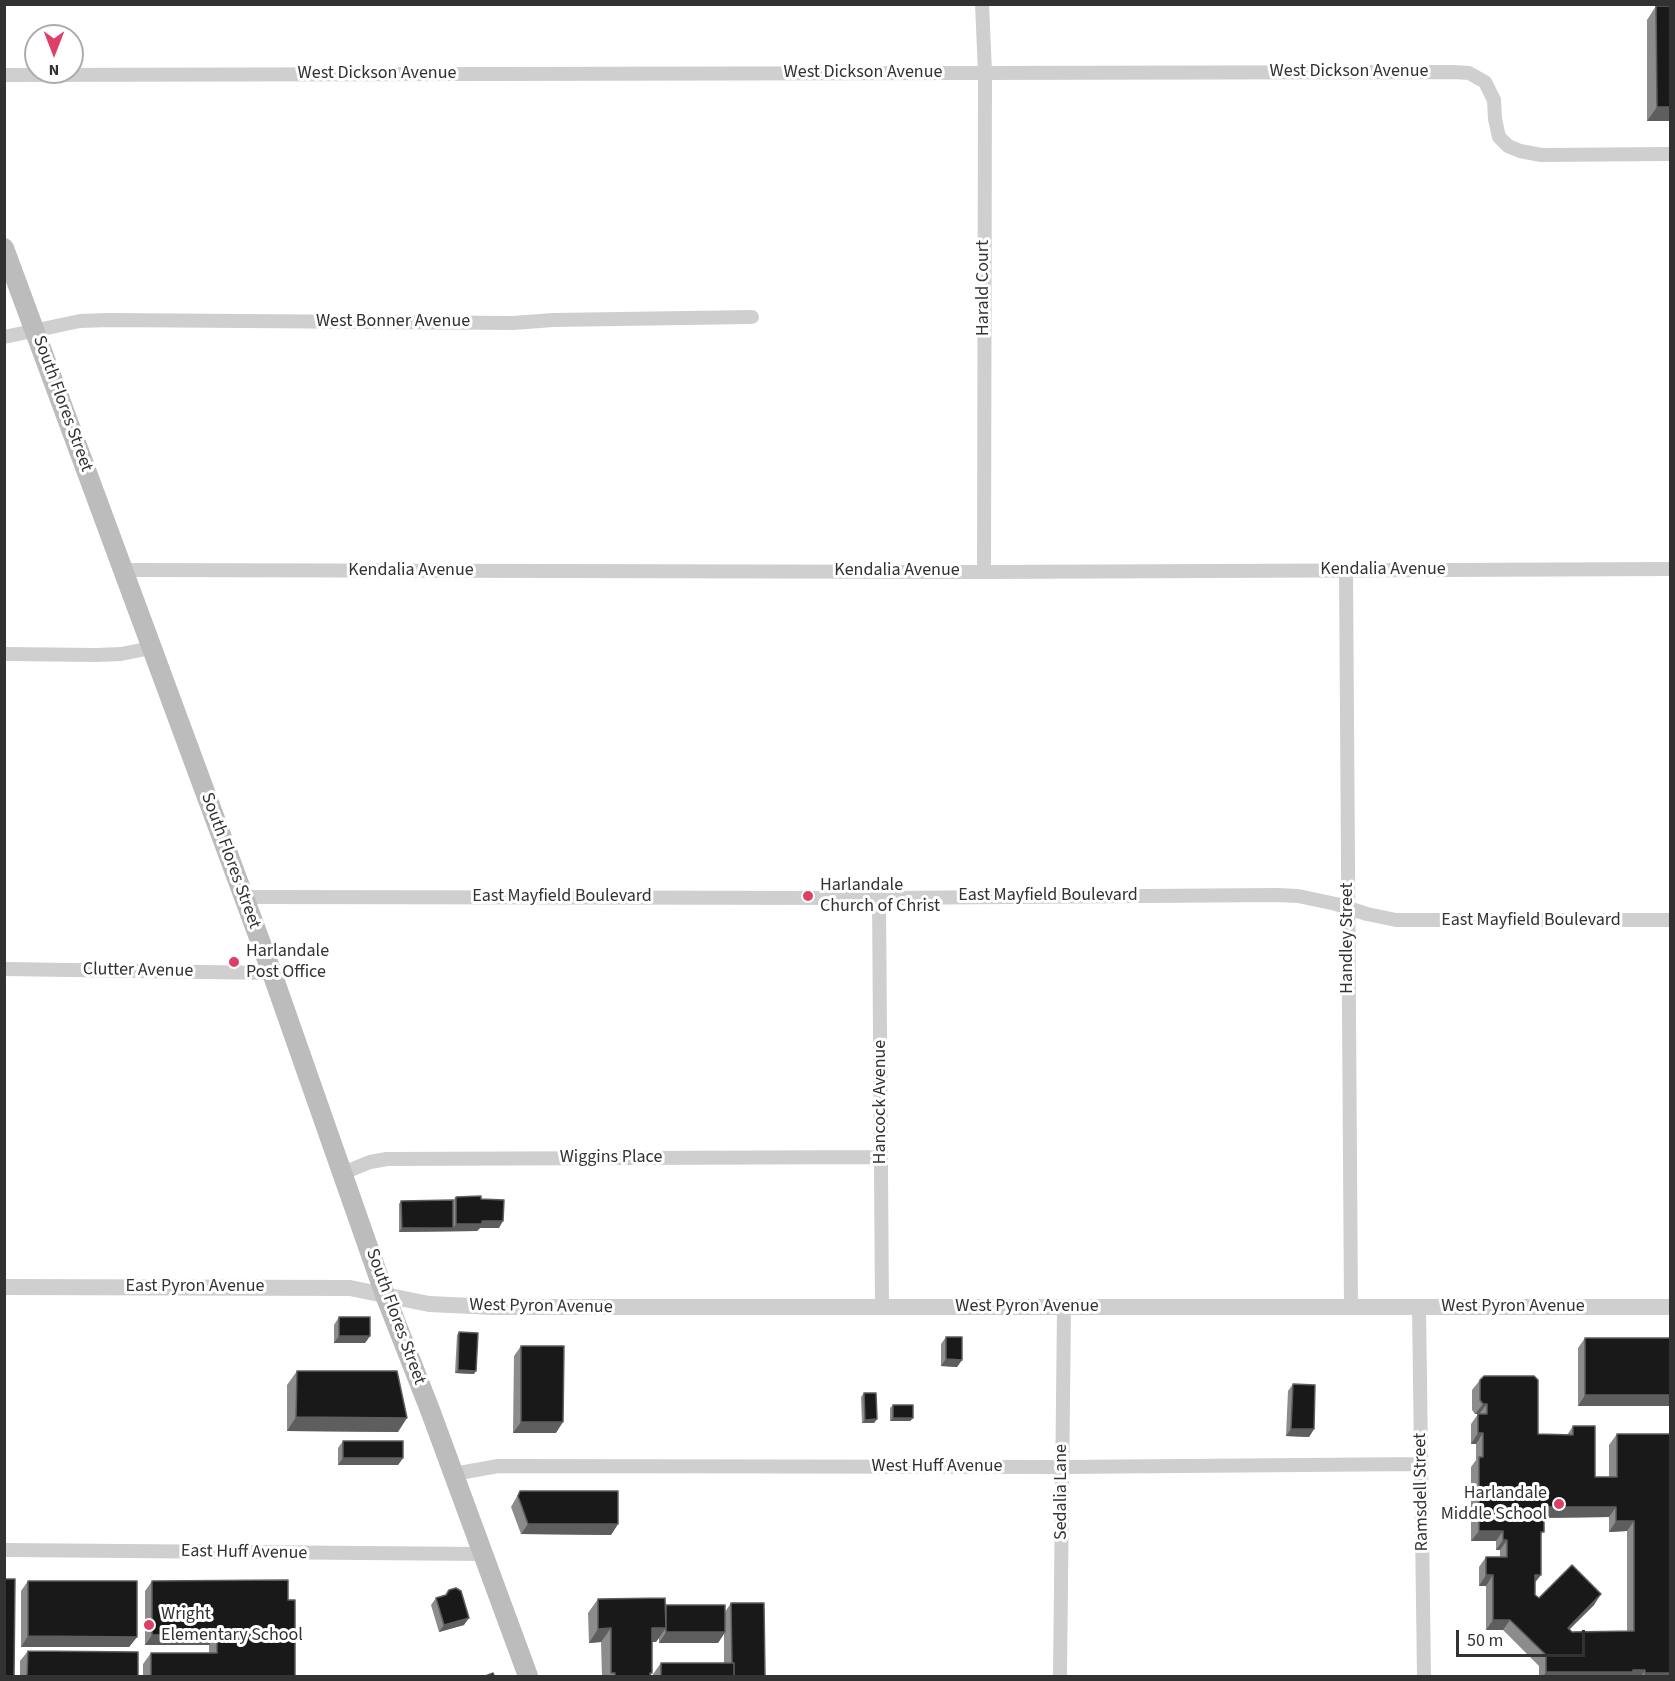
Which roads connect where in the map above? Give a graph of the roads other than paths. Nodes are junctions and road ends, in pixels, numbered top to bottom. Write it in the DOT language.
graph roads {
  1 [pos="982,4"];
  2 [pos="985,72"];
  3 [pos="4,75"];
  4 [pos="1671,154"];
  5 [pos="4,248"];
  6 [pos="752,317"];
  7 [pos="35,331"];
  8 [pos="4,337"];
  9 [pos="1671,569"];
  10 [pos="123,570"];
  11 [pos="1346,570"];
  12 [pos="984,572"];
  13 [pos="151,648"];
  14 [pos="4,654"];
  15 [pos="243,897"];
  16 [pos="879,898"];
  17 [pos="1347,908"];
  18 [pos="1671,920"];
  19 [pos="4,969"];
  20 [pos="272,973"];
  21 [pos="881,1157"];
  22 [pos="343,1173"];
  23 [pos="4,1287"];
  24 [pos="385,1295"];
  25 [pos="882,1307"];
  26 [pos="1064,1307"];
  27 [pos="1351,1307"];
  28 [pos="1419,1307"];
  29 [pos="1671,1307"];
  30 [pos="1422,1464"];
  31 [pos="1062,1467"];
  32 [pos="454,1474"];
  33 [pos="4,1550"];
  34 [pos="483,1554"];
  35 [pos="528,1677"];
  36 [pos="1060,1677"];
  37 [pos="1424,1677"];
  1 -- 2 [label="street, Harald Court"];
  2 -- 3 [label="street, West Dickson Avenue"];
  2 -- 4 [label="street, West Dickson Avenue"];
  2 -- 12 [label="street, Harald Court"];
  5 -- 7 [label="main road, South Flores Street"];
  6 -- 7 [label="street, West Bonner Avenue"];
  7 -- 8 [label="street, West Bonner Avenue"];
  7 -- 10 [label="main road, South Flores Street"];
  9 -- 11 [label="street, Kendalia Avenue"];
  10 -- 12 [label="street, Kendalia Avenue"];
  10 -- 13 [label="main road, South Flores Street"];
  11 -- 12 [label="street, Kendalia Avenue"];
  11 -- 17 [label="street, Handley Street"];
  13 -- 14 [label="street"];
  13 -- 15 [label="main road, South Flores Street"];
  15 -- 16 [label="street, East Mayfield Boulevard"];
  15 -- 20 [label="main road, South Flores Street"];
  16 -- 17 [label="street, East Mayfield Boulevard"];
  16 -- 21 [label="street, Hancock Avenue"];
  17 -- 18 [label="street, East Mayfield Boulevard"];
  17 -- 27 [label="street, Handley Street"];
  19 -- 20 [label="street, Clutter Avenue"];
  20 -- 22 [label="main road, South Flores Street"];
  21 -- 22 [label="street, Wiggins Place"];
  21 -- 25 [label="street, Hancock Avenue"];
  22 -- 24 [label="main road, South Flores Street"];
  23 -- 24 [label="street, East Pyron Avenue"];
  24 -- 25 [label="street, West Pyron Avenue"];
  24 -- 32 [label="main road, South Flores Street"];
  25 -- 26 [label="street, West Pyron Avenue"];
  26 -- 27 [label="street, West Pyron Avenue"];
  26 -- 31 [label="street, Sedalia Lane"];
  27 -- 28 [label="street, West Pyron Avenue"];
  28 -- 29 [label="street, West Pyron Avenue"];
  28 -- 30 [label="street, Ramsdell Street"];
  30 -- 31 [label="street, West Huff Avenue"];
  30 -- 37 [label="street, Ramsdell Street"];
  31 -- 32 [label="street, West Huff Avenue"];
  31 -- 36 [label="street, Sedalia Lane"];
  32 -- 34 [label="main road, South Flores Street"];
  33 -- 34 [label="street, East Huff Avenue"];
  34 -- 35 [label="main road, South Flores Street"];
}
